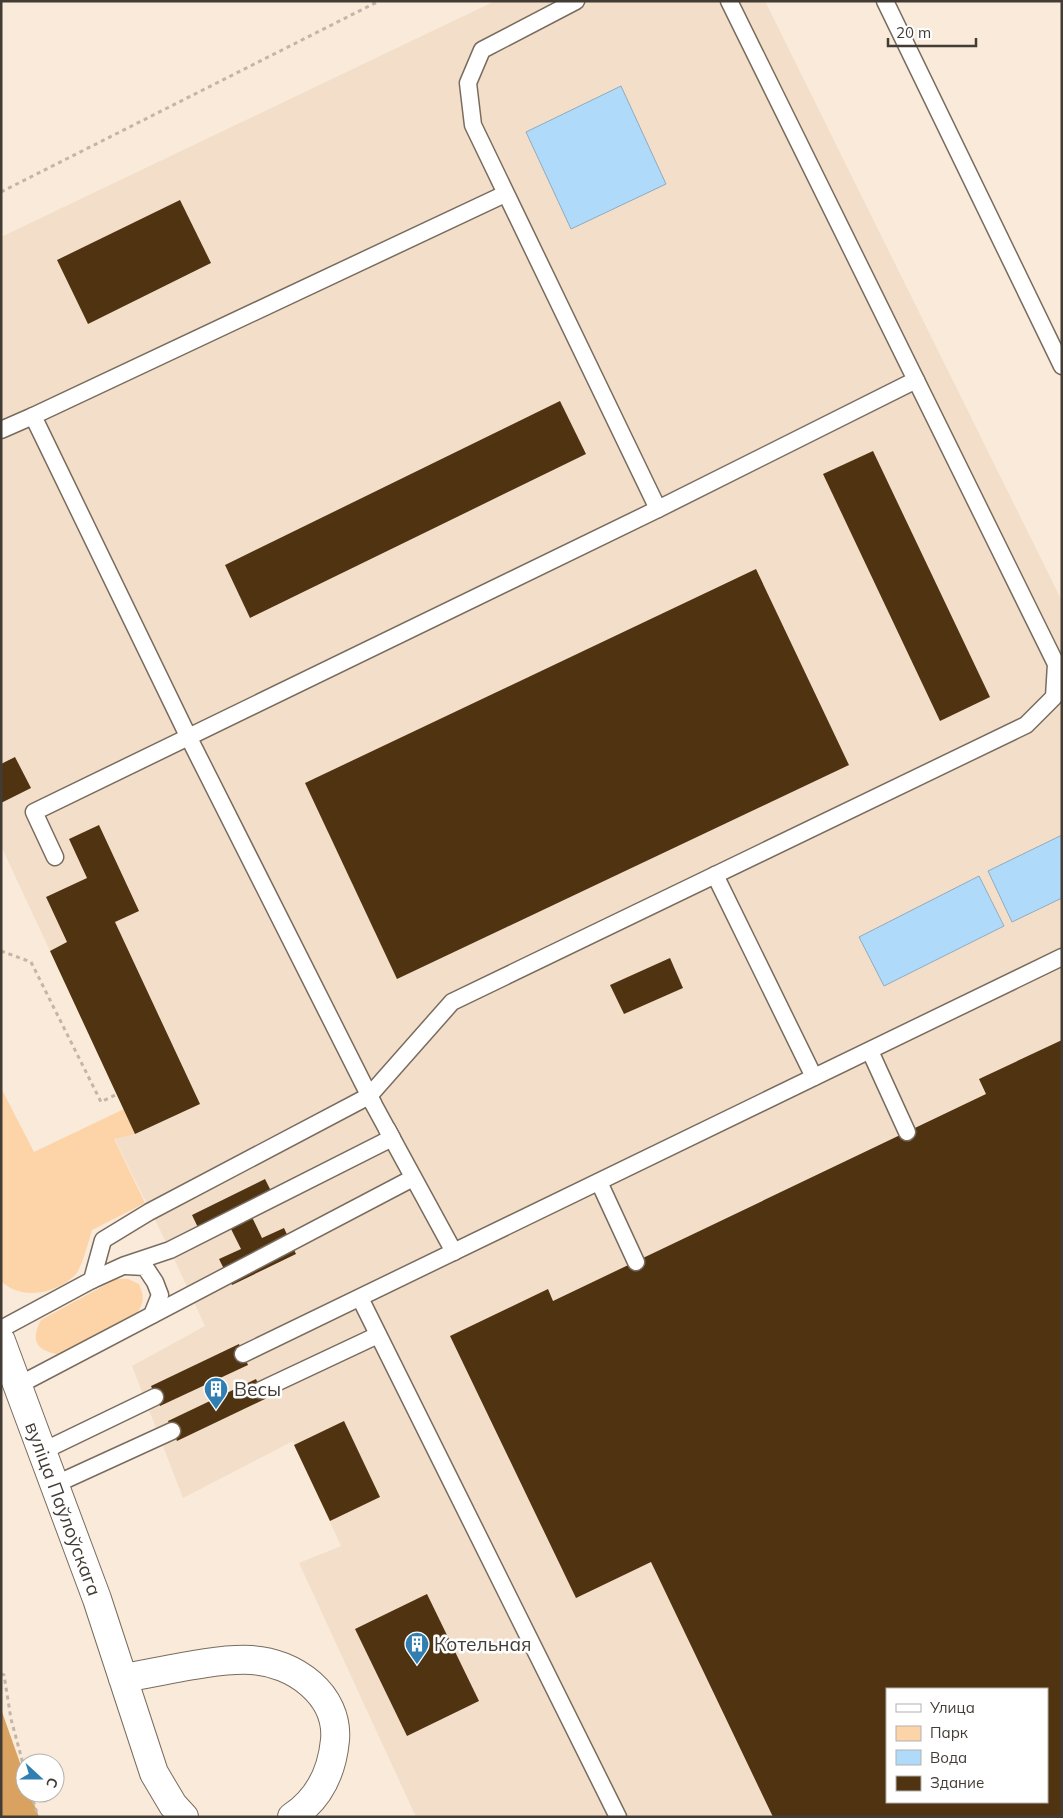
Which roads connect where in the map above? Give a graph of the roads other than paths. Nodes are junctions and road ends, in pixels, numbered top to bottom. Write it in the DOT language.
graph roads {
  1 [pos="576,1"];
  2 [pos="729,1"];
  3 [pos="885,1"];
  4 [pos="505,194"];
  5 [pos="1062,366"];
  6 [pos="916,380"];
  7 [pos="33,416"];
  8 [pos="1,430"];
  9 [pos="658,508"];
  10 [pos="189,738"];
  11 [pos="55,857"];
  12 [pos="715,875"];
  13 [pos="1062,957"];
  14 [pos="870,1051"];
  15 [pos="814,1077"];
  16 [pos="369,1096"];
  17 [pos="907,1132"];
  18 [pos="392,1138"];
  19 [pos="413,1178"];
  20 [pos="599,1182"];
  21 [pos="454,1252"];
  22 [pos="636,1262"];
  23 [pos="125,1265"];
  24 [pos="92,1280"];
  25 [pos="360,1298"];
  26 [pos="152,1315"];
  27 [pos="1,1328"];
  28 [pos="378,1335"];
  29 [pos="1,1341"];
  30 [pos="243,1354"];
  31 [pos="17,1386"];
  32 [pos="260,1390"];
  33 [pos="156,1397"];
  34 [pos="172,1431"];
  35 [pos="41,1452"];
  36 [pos="54,1485"];
  37 [pos="123,1678"];
  38 [pos="184,1817"];
  39 [pos="292,1817"];
  40 [pos="618,1817"];
  1 -- 4 [label="lane"];
  2 -- 6 [label="lane"];
  3 -- 5 [label="lane"];
  4 -- 7 [label="lane"];
  4 -- 9 [label="lane"];
  6 -- 9 [label="lane"];
  6 -- 12 [label="lane"];
  7 -- 8 [label="lane"];
  7 -- 10 [label="lane"];
  9 -- 10 [label="lane"];
  10 -- 11 [label="lane"];
  10 -- 16 [label="lane"];
  12 -- 15 [label="lane"];
  12 -- 16 [label="lane"];
  13 -- 14 [label="lane"];
  14 -- 15 [label="lane"];
  14 -- 17 [label="lane"];
  15 -- 20 [label="lane"];
  16 -- 18 [label="lane"];
  16 -- 24 [label="lane"];
  18 -- 19 [label="lane"];
  18 -- 23 [label="lane"];
  19 -- 21 [label="lane"];
  19 -- 26 [label="lane"];
  20 -- 21 [label="lane"];
  20 -- 22 [label="lane"];
  21 -- 25 [label="lane"];
  23 -- 24 [label="lane"];
  23 -- 26 [label="lane"];
  24 -- 27 [label="lane"];
  25 -- 28 [label="lane"];
  25 -- 30 [label="lane"];
  26 -- 31 [label="lane"];
  28 -- 32 [label="lane"];
  28 -- 40 [label="lane"];
  29 -- 31 [label="street, вуліца Паўлоўскага"];
  31 -- 35 [label="street, вуліца Паўлоўскага"];
  33 -- 35 [label="lane"];
  34 -- 36 [label="lane"];
  35 -- 36 [label="street, вуліца Паўлоўскага"];
  36 -- 37 [label="street, вуліца Паўлоўскага"];
  37 -- 38 [label="street, вуліца Паўлоўскага"];
  37 -- 39 [label="street"];
}
